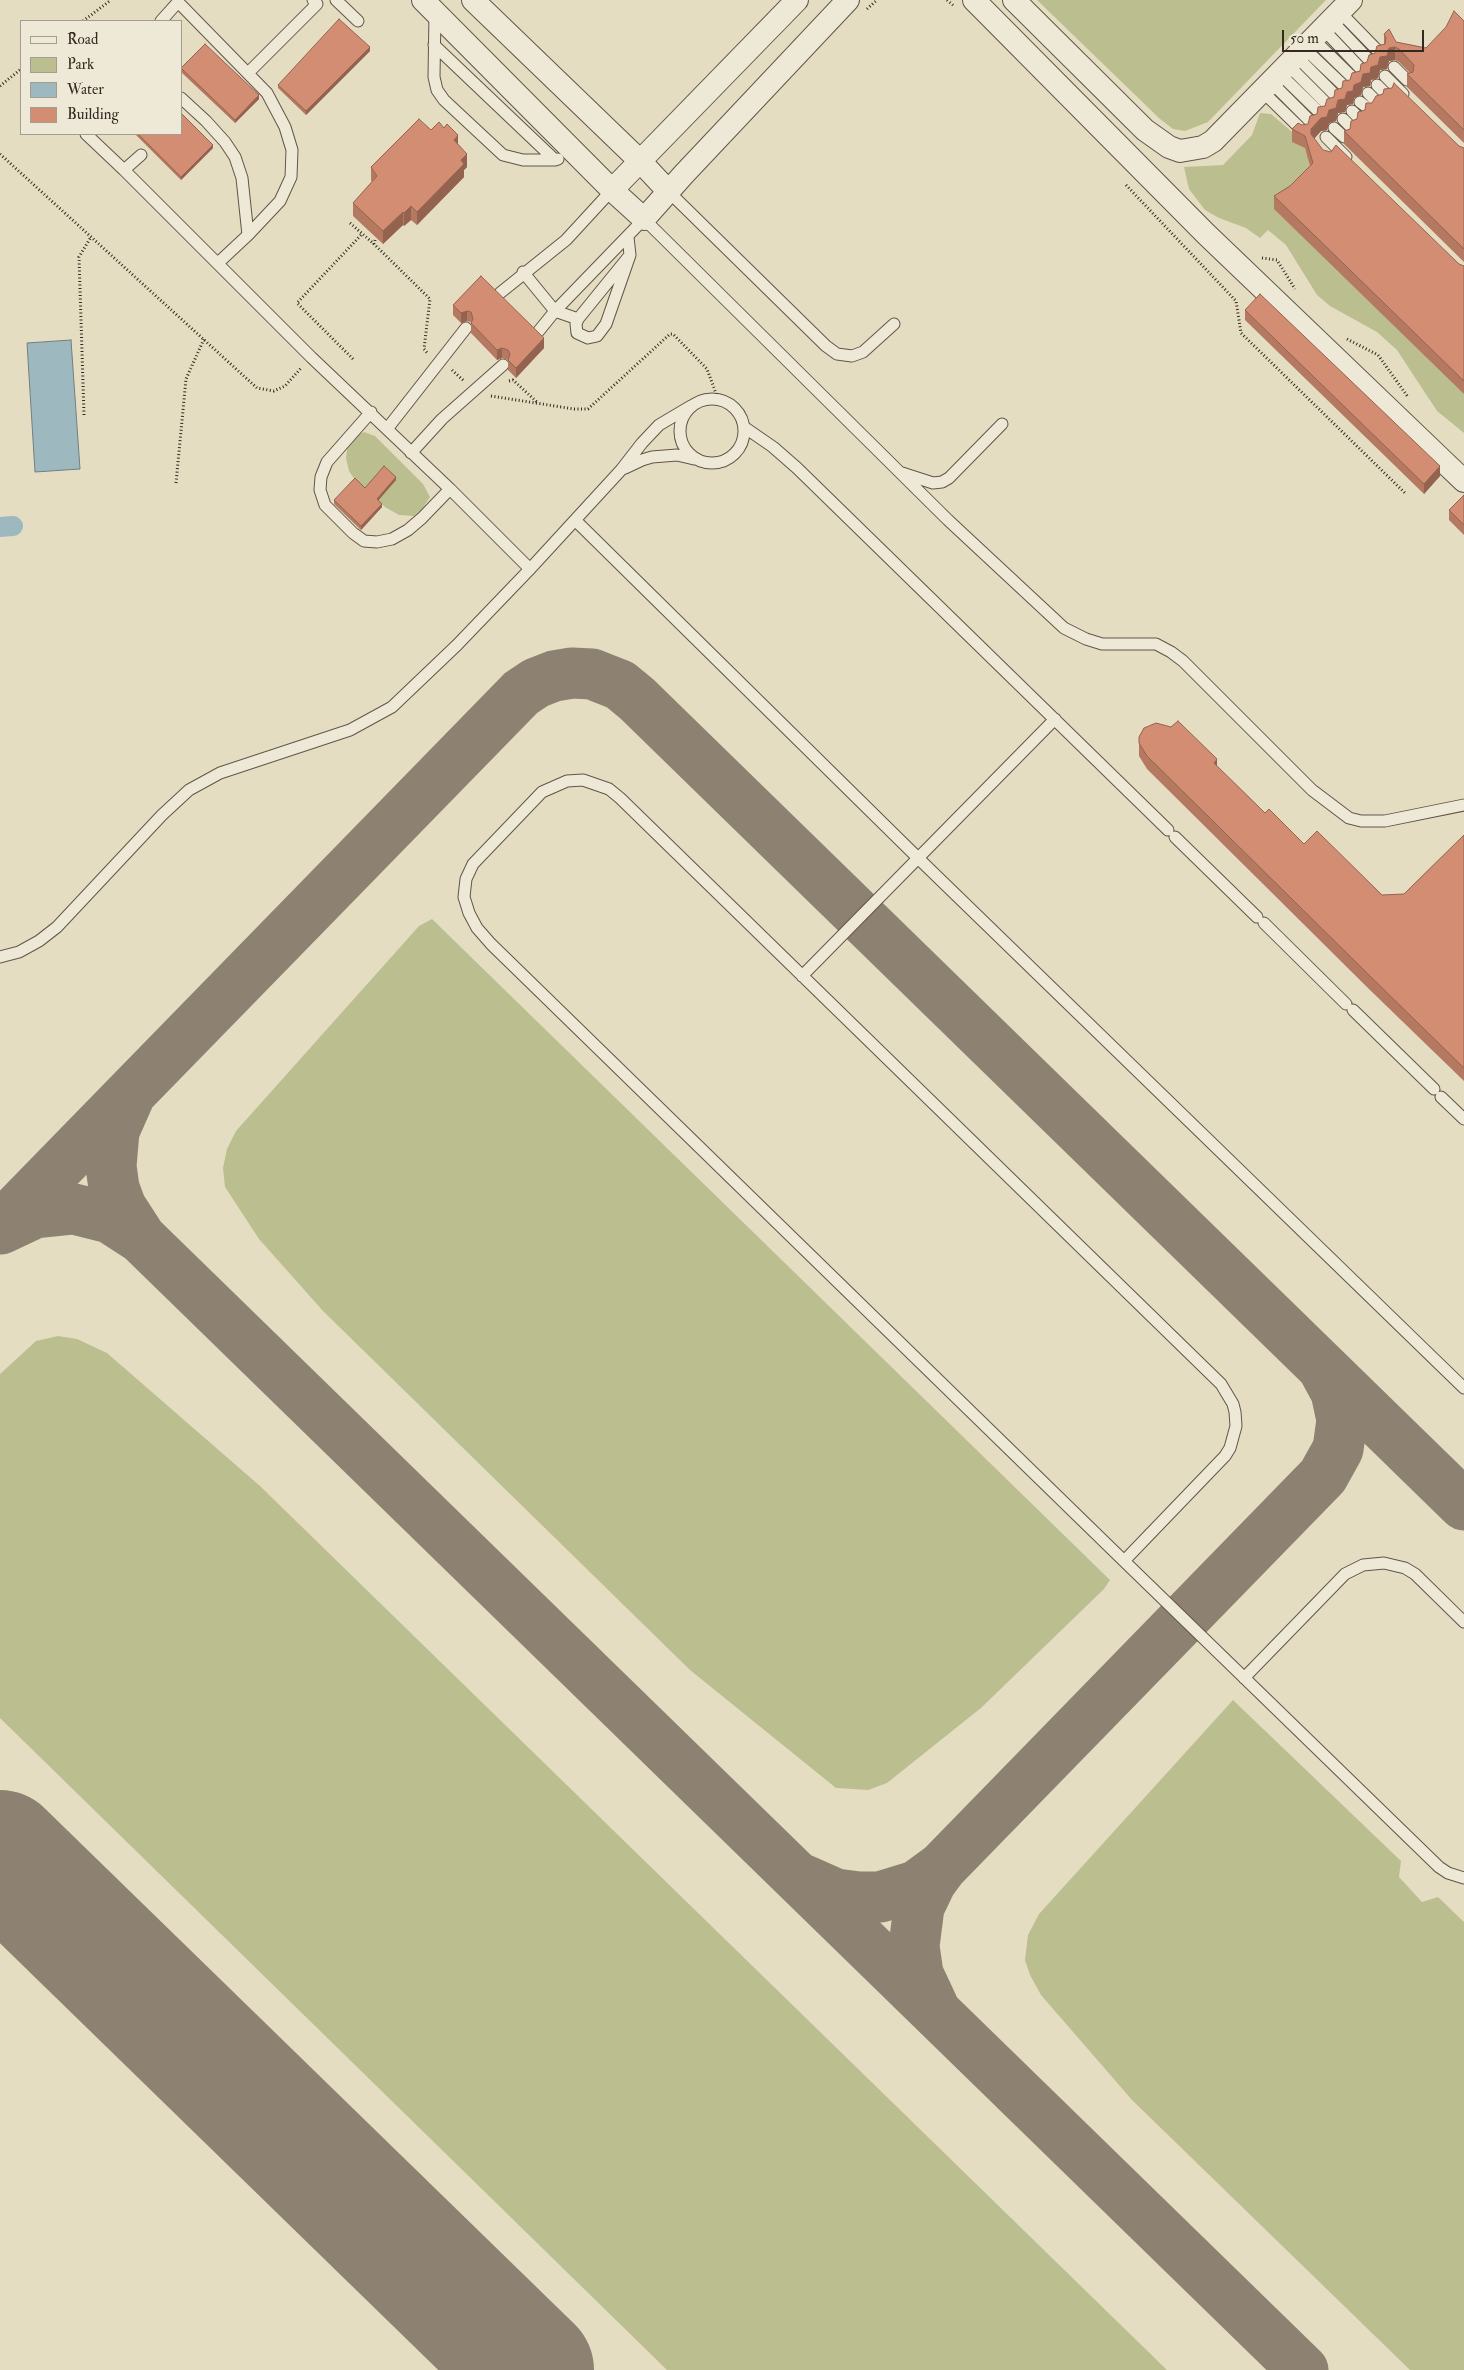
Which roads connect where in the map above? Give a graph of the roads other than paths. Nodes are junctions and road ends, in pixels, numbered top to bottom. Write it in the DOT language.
graph roads {
  1 [pos="336,0"];
  2 [pos="473,0"];
  3 [pos="797,0"];
  4 [pos="848,0"];
  5 [pos="854,0"];
  6 [pos="1014,0"];
  7 [pos="180,1"];
  8 [pos="317,1"];
  9 [pos="966,4"];
  10 [pos="429,6"];
  11 [pos="162,20"];
  12 [pos="358,21"];
  13 [pos="828,21"];
  14 [pos="434,45"];
  15 [pos="1305,47"];
  16 [pos="1379,52"];
  17 [pos="1370,61"];
  18 [pos="1394,67"];
  19 [pos="1362,70"];
  20 [pos="248,73"];
  21 [pos="1385,76"];
  22 [pos="1354,79"];
  23 [pos="1407,80"];
  24 [pos="1377,85"];
  25 [pos="1345,87"];
  26 [pos="1392,91"];
  27 [pos="1368,93"];
  28 [pos="1336,96"];
  29 [pos="182,99"];
  30 [pos="1411,102"];
  31 [pos="1368,104"];
  32 [pos="1328,105"];
  33 [pos="1320,113"];
  34 [pos="1311,122"];
  35 [pos="1334,128"];
  36 [pos="1346,128"];
  37 [pos="1303,131"];
  38 [pos="87,135"];
  39 [pos="1326,137"];
  40 [pos="141,155"];
  41 [pos="566,158"];
  42 [pos="640,161"];
  43 [pos="1352,163"];
  44 [pos="124,170"];
  45 [pos="612,190"];
  46 [pos="668,192"];
  47 [pos="644,219"];
  48 [pos="248,234"];
  49 [pos="628,237"];
  50 [pos="630,254"];
  51 [pos="218,263"];
  52 [pos="523,272"];
  53 [pos="500,294"];
  54 [pos="555,311"];
  55 [pos="578,319"];
  56 [pos="894,324"];
  57 [pos="466,328"];
  58 [pos="538,332"];
  59 [pos="503,366"];
  60 [pos="691,406"];
  61 [pos="371,412"];
  62 [pos="1002,424"];
  63 [pos="744,427"];
  64 [pos="387,428"];
  65 [pos="411,453"];
  66 [pos="697,460"];
  67 [pos="621,470"];
  68 [pos="902,473"];
  69 [pos="1457,474"];
  70 [pos="1464,486"];
  71 [pos="450,489"];
  72 [pos="575,520"];
  73 [pos="530,569"];
  74 [pos="1055,719"];
  75 [pos="1464,805"];
  76 [pos="919,859"];
  77 [pos="0,957"];
  78 [pos="802,976"];
  79 [pos="1464,1119"];
  80 [pos="1464,1388"];
  81 [pos="1124,1561"];
  82 [pos="1464,1622"];
  83 [pos="1244,1678"];
  84 [pos="1464,1878"];
  1 -- 12 [label="lane"];
  2 -- 42 [label="street"];
  3 -- 42 [label="street"];
  4 -- 13 [label="street"];
  5 -- 13 [label="street"];
  6 -- 15 [label="street"];
  7 -- 11 [label="lane"];
  7 -- 20 [label="lane"];
  8 -- 20 [label="lane"];
  9 -- 69 [label="street"];
  10 -- 14 [label="lane"];
  10 -- 41 [label="street"];
  13 -- 46 [label="street"];
  14 -- 41 [label="lane"];
  14 -- 41 [label="lane"];
  15 -- 16 [label="lane"];
  15 -- 17 [label="lane"];
  15 -- 19 [label="lane"];
  15 -- 22 [label="lane"];
  15 -- 25 [label="lane"];
  15 -- 28 [label="lane"];
  15 -- 32 [label="lane"];
  15 -- 33 [label="lane"];
  15 -- 34 [label="lane"];
  15 -- 37 [label="lane"];
  18 -- 23 [label="lane"];
  20 -- 48 [label="lane"];
  21 -- 26 [label="lane"];
  24 -- 26 [label="lane"];
  26 -- 30 [label="lane"];
  27 -- 31 [label="lane"];
  29 -- 48 [label="lane"];
  35 -- 36 [label="lane"];
  38 -- 44 [label="lane"];
  39 -- 43 [label="lane"];
  40 -- 44 [label="lane"];
  41 -- 45 [label="street"];
  42 -- 45 [label="street"];
  42 -- 46 [label="street"];
  44 -- 51 [label="lane"];
  45 -- 47 [label="street"];
  45 -- 52 [label="lane"];
  46 -- 47 [label="street"];
  46 -- 56 [label="lane"];
  47 -- 49 [label="lane"];
  47 -- 68 [label="lane"];
  48 -- 51 [label="lane"];
  49 -- 50 [label="lane"];
  49 -- 54 [label="lane"];
  50 -- 55 [label="lane"];
  50 -- 55 [label="lane"];
  51 -- 61 [label="lane"];
  52 -- 53 [label="lane"];
  52 -- 54 [label="lane"];
  54 -- 55 [label="lane"];
  54 -- 58 [label="lane"];
  57 -- 64 [label="lane"];
  59 -- 65 [label="lane"];
  60 -- 63 [label="lane"];
  60 -- 66 [label="lane"];
  60 -- 67 [label="lane"];
  61 -- 64 [label="lane"];
  61 -- 71 [label="lane"];
  62 -- 68 [label="lane"];
  63 -- 66 [label="lane"];
  63 -- 74 [label="lane"];
  64 -- 65 [label="lane"];
  65 -- 71 [label="lane"];
  66 -- 67 [label="lane"];
  67 -- 72 [label="lane"];
  68 -- 75 [label="lane"];
  69 -- 70 [label="street"];
  71 -- 73 [label="lane"];
  72 -- 73 [label="lane"];
  72 -- 76 [label="lane"];
  73 -- 77 [label="lane"];
  74 -- 76 [label="lane"];
  74 -- 79 [label="lane"];
  76 -- 78 [label="lane"];
  76 -- 80 [label="lane"];
  78 -- 81 [label="lane"];
  78 -- 81 [label="lane"];
  81 -- 83 [label="lane"];
  82 -- 83 [label="lane"];
  83 -- 84 [label="lane"];
}
